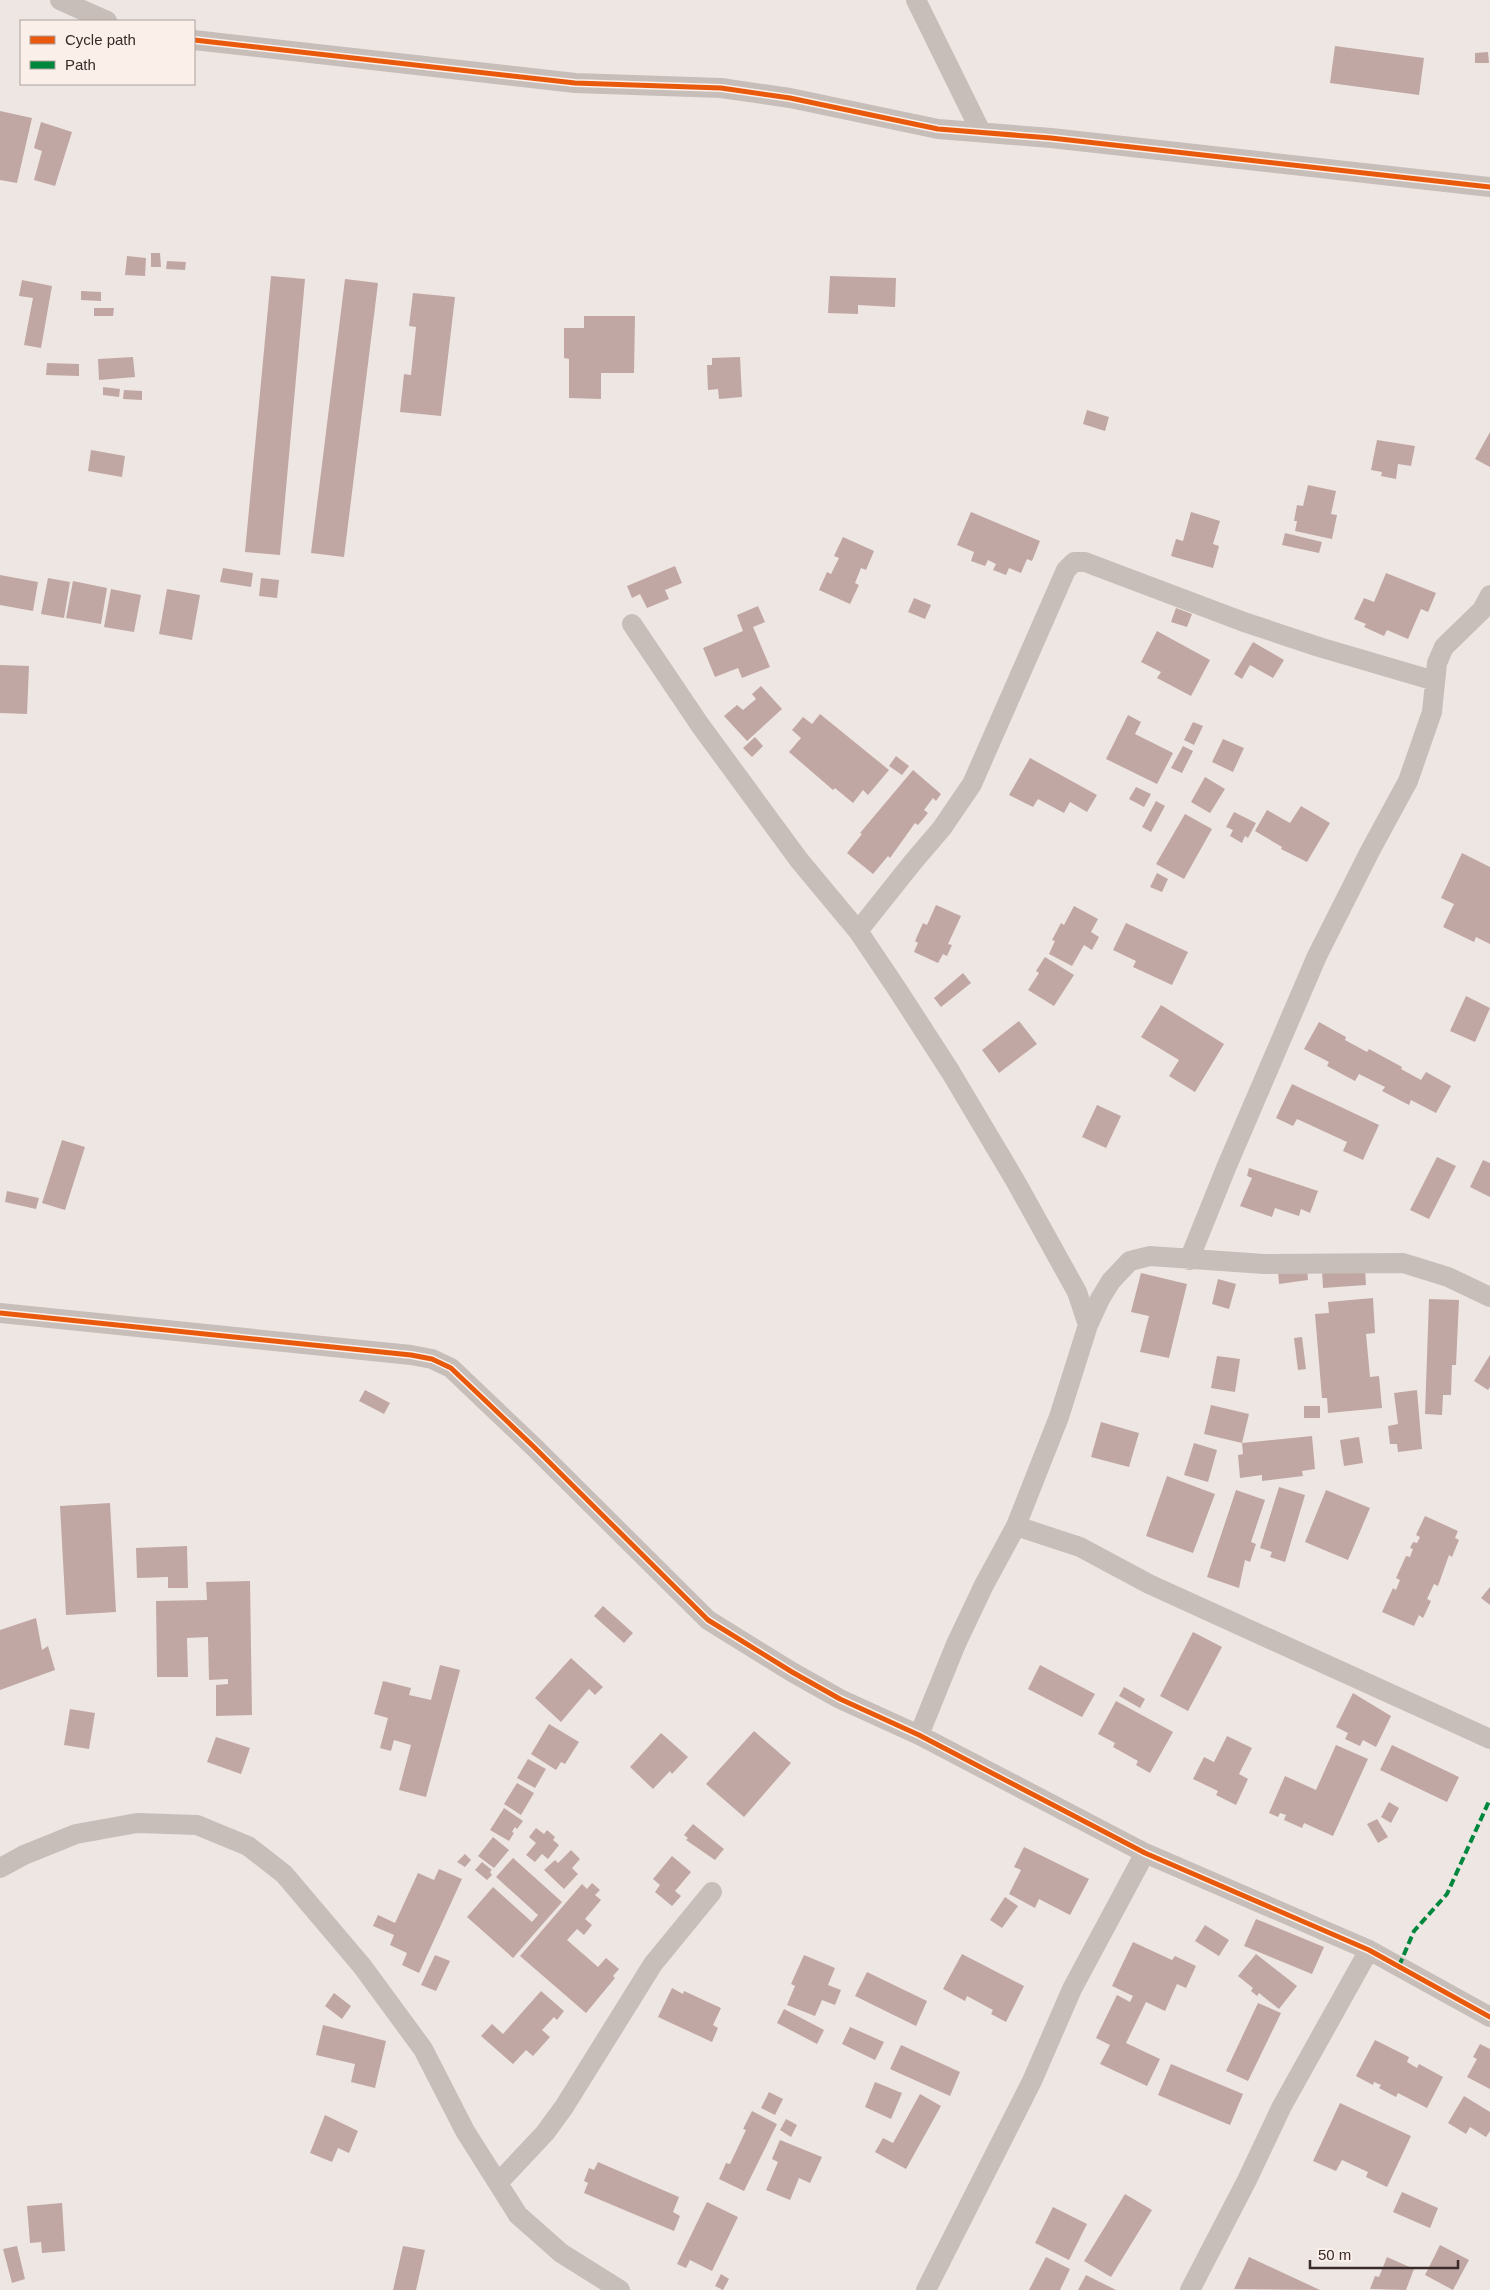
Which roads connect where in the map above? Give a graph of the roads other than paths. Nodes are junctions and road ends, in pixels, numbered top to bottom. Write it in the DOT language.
graph roads {
  1 [pos="60,0"];
  2 [pos="916,0"];
  3 [pos="105,20"];
  4 [pos="195,40"];
  5 [pos="981,132"];
  6 [pos="1490,187"];
  7 [pos="1490,595"];
  8 [pos="632,624"];
  9 [pos="1435,681"];
  10 [pos="858,931"];
  11 [pos="1189,1260"];
  12 [pos="1490,1298"];
  13 [pos="0,1313"];
  14 [pos="1088,1325"];
  15 [pos="1016,1526"];
  16 [pos="920,1735"];
  17 [pos="1490,1738"];
  18 [pos="1145,1853"];
  19 [pos="0,1868"];
  20 [pos="712,1892"];
  21 [pos="1369,1950"];
  22 [pos="1490,2017"];
  23 [pos="498,2183"];
  24 [pos="620,2290"];
  25 [pos="926,2290"];
  26 [pos="1190,2290"];
  1 -- 3 [label="street"];
  2 -- 5 [label="street"];
  4 -- 5 [label="street"];
  5 -- 6 [label="street"];
  7 -- 9 [label="street"];
  8 -- 10 [label="street"];
  9 -- 10 [label="street"];
  9 -- 11 [label="street"];
  10 -- 14 [label="street"];
  11 -- 12 [label="street"];
  11 -- 14 [label="street"];
  13 -- 16 [label="street"];
  14 -- 15 [label="street"];
  15 -- 16 [label="street"];
  15 -- 17 [label="street"];
  16 -- 18 [label="street"];
  18 -- 21 [label="street"];
  18 -- 25 [label="street"];
  19 -- 23 [label="street"];
  20 -- 23 [label="street"];
  21 -- 22 [label="street"];
  21 -- 26 [label="street"];
  23 -- 24 [label="street"];
}
